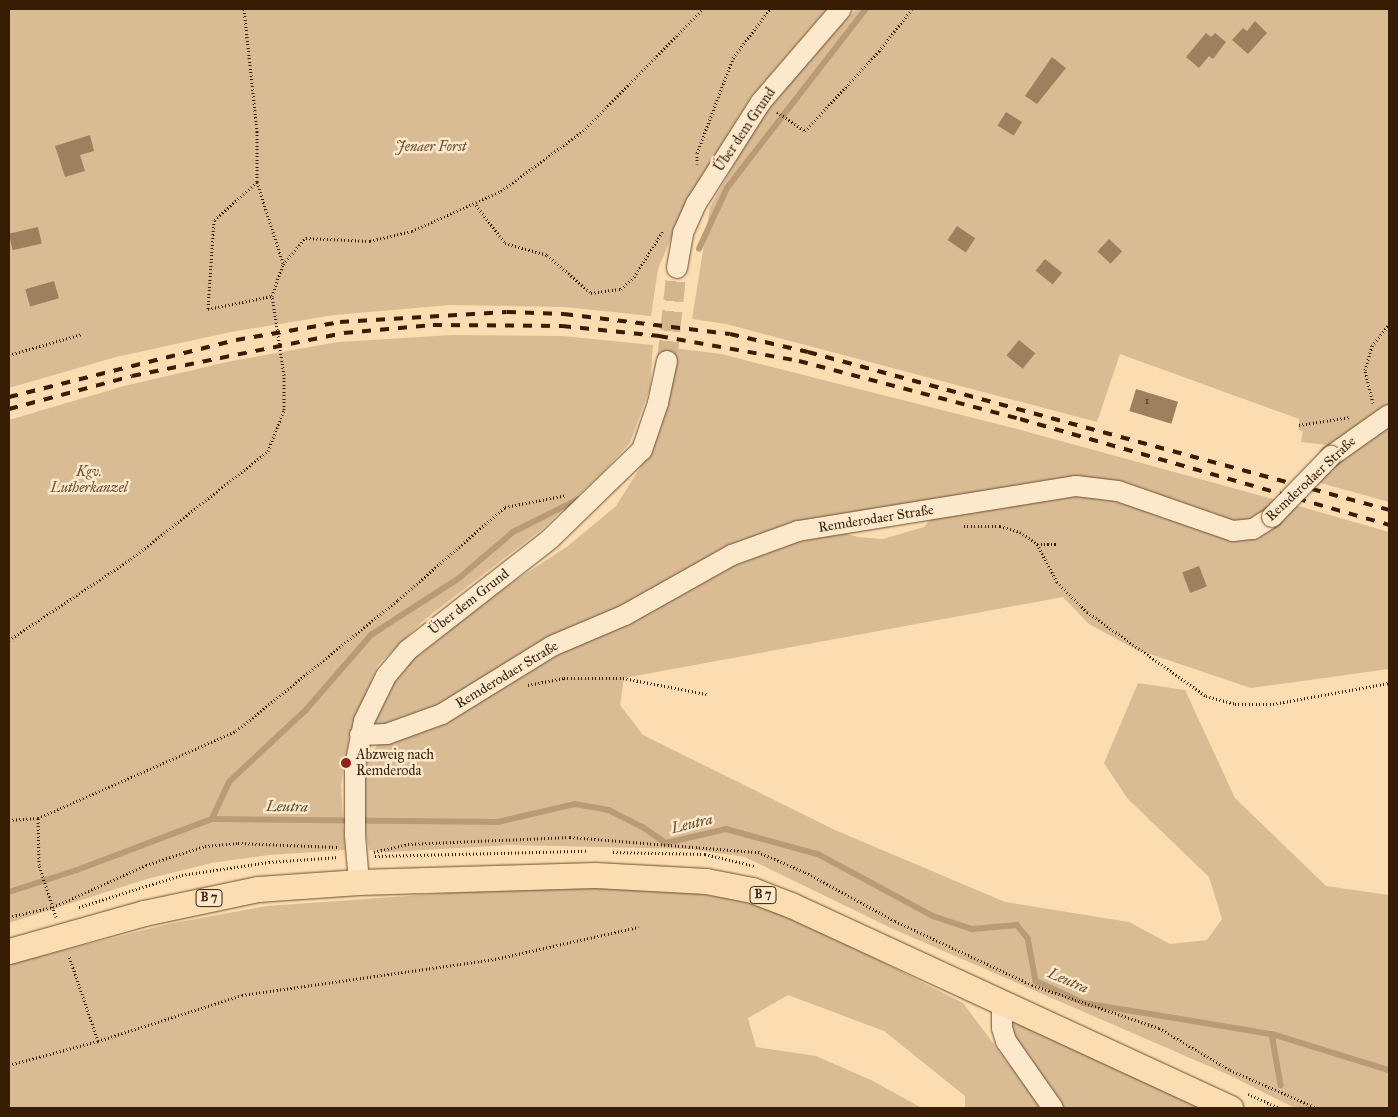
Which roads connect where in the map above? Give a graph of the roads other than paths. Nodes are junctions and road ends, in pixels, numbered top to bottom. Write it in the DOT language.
graph roads {
  1 [pos="841,9"];
  2 [pos="677,268"];
  3 [pos="667,361"];
  4 [pos="1382,411"];
  5 [pos="360,735"];
  6 [pos="359,882"];
  7 [pos="9,951"];
  8 [pos="1002,1003"];
  9 [pos="1053,1108"];
  10 [pos="1230,1108"];
  1 -- 2 [label="street, Über dem Grund"];
  3 -- 5 [label="street, Über dem Grund"];
  4 -- 5 [label="street, Remderodaer Straße, bridge"];
  5 -- 6 [label="street, Über dem Grund"];
  6 -- 7 [label="main road, B 7"];
  6 -- 8 [label="main road, B 7"];
  8 -- 9 [label="street"];
  8 -- 10 [label="main road, B 7"];
}
